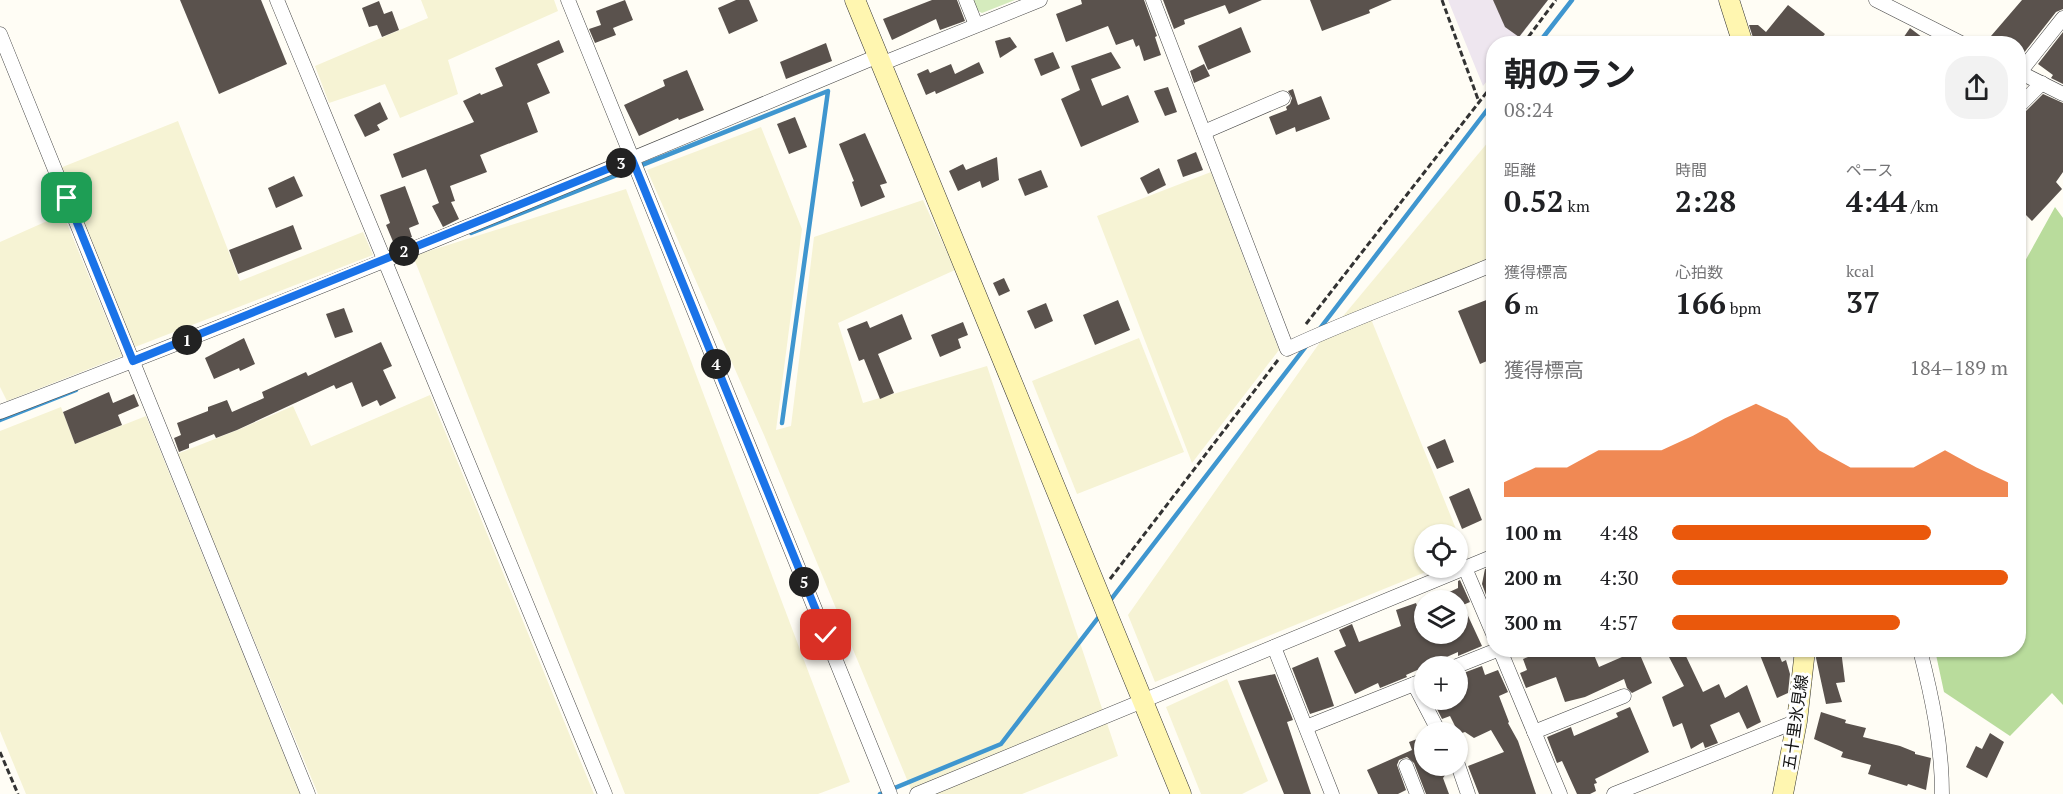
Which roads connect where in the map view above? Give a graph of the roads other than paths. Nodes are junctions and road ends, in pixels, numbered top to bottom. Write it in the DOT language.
graph roads {
  1 [pos="277,0"];
  2 [pos="568,0"];
  3 [pos="855,0"];
  4 [pos="966,0"];
  5 [pos="1040,0"];
  6 [pos="1153,0"];
  7 [pos="1728,0"];
  8 [pos="1876,0"];
  9 [pos="2063,18"];
  10 [pos="975,25"];
  11 [pos="0,34"];
  12 [pos="1740,36"];
  13 [pos="1947,36"];
  14 [pos="880,60"];
  15 [pos="2026,64"];
  16 [pos="2026,75"];
  17 [pos="2042,82"];
  18 [pos="2063,94"];
  19 [pos="1283,98"];
  20 [pos="2026,99"];
  21 [pos="1204,132"];
  22 [pos="632,159"];
  23 [pos="383,260"];
  24 [pos="1486,267"];
  25 [pos="133,361"];
  26 [pos="0,412"];
  27 [pos="1486,559"];
  28 [pos="1468,567"];
  29 [pos="1468,575"];
  30 [pos="1441,578"];
  31 [pos="1486,617"];
  32 [pos="1274,647"];
  33 [pos="1486,655"];
  34 [pos="1501,657"];
  35 [pos="1803,657"];
  36 [pos="1922,657"];
  37 [pos="1468,662"];
  38 [pos="1414,683"];
  39 [pos="1624,696"];
  40 [pos="1142,701"];
  41 [pos="1797,721"];
  42 [pos="1305,727"];
  43 [pos="1534,732"];
  44 [pos="1406,766"];
  45 [pos="1462,776"];
  46 [pos="308,794"];
  47 [pos="605,794"];
  48 [pos="890,794"];
  49 [pos="917,794"];
  50 [pos="1181,794"];
  51 [pos="1332,794"];
  52 [pos="1417,794"];
  53 [pos="1468,794"];
  54 [pos="1560,794"];
  55 [pos="1614,794"];
  56 [pos="1783,794"];
  57 [pos="1942,794"];
  1 -- 23 [label="street"];
  2 -- 22 [label="street"];
  3 -- 14 [label="street"];
  4 -- 10 [label="street"];
  5 -- 10 [label="street"];
  6 -- 21 [label="street"];
  7 -- 12 [label="street"];
  8 -- 13 [label="street"];
  9 -- 15 [label="street"];
  10 -- 14 [label="street"];
  11 -- 25 [label="street"];
  14 -- 22 [label="street"];
  14 -- 40 [label="street"];
  16 -- 17 [label="street"];
  17 -- 18 [label="street"];
  17 -- 20 [label="street"];
  19 -- 21 [label="street"];
  21 -- 24 [label="street"];
  22 -- 23 [label="street"];
  22 -- 48 [label="street"];
  23 -- 25 [label="street"];
  23 -- 47 [label="street"];
  25 -- 26 [label="street"];
  25 -- 46 [label="street"];
  27 -- 28 [label="street"];
  29 -- 31 [label="street"];
  30 -- 32 [label="street"];
  32 -- 40 [label="street"];
  32 -- 42 [label="street"];
  33 -- 37 [label="street"];
  34 -- 43 [label="street"];
  35 -- 41 [label="street, 五十里氷見線"];
  36 -- 57 [label="street"];
  38 -- 42 [label="street"];
  39 -- 43 [label="street"];
  40 -- 49 [label="street"];
  40 -- 50 [label="street"];
  41 -- 55 [label="street"];
  41 -- 56 [label="street, 五十里氷見線"];
  42 -- 51 [label="street"];
  43 -- 54 [label="street"];
  44 -- 52 [label="street"];
  45 -- 53 [label="street"];
}
